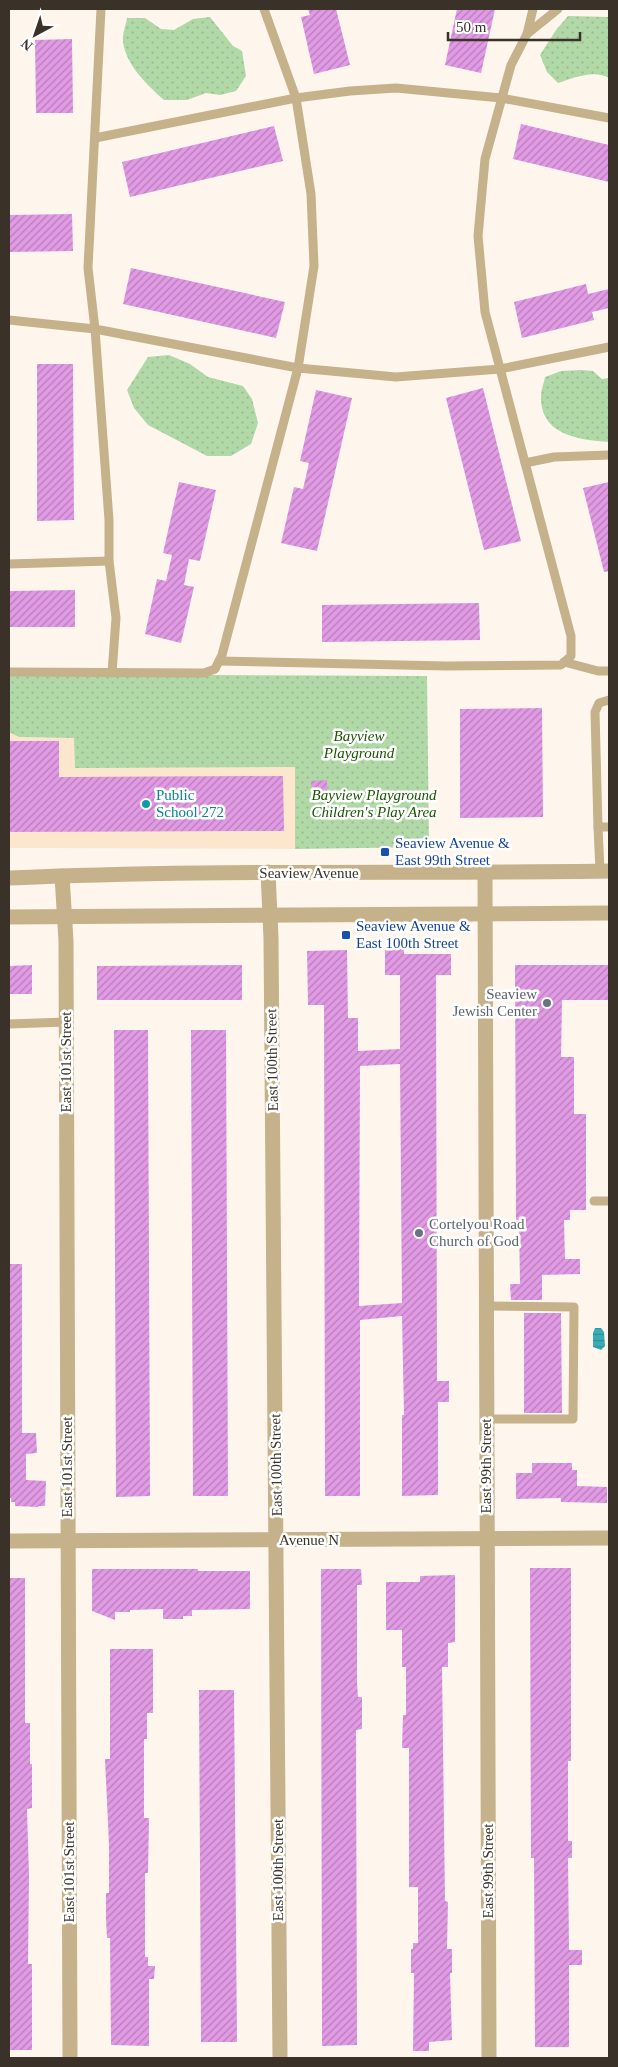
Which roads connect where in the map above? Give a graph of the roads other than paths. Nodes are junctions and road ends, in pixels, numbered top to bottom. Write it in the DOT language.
graph roads {
  1 [pos="101,9"];
  2 [pos="264,9"];
  3 [pos="533,9"];
  4 [pos="558,9"];
  5 [pos="527,34"];
  6 [pos="296,98"];
  7 [pos="500,98"];
  8 [pos="609,118"];
  9 [pos="95,138"];
  10 [pos="9,320"];
  11 [pos="95,329"];
  12 [pos="609,346"];
  13 [pos="298,368"];
  14 [pos="500,369"];
  15 [pos="609,454"];
  16 [pos="525,463"];
  17 [pos="109,561"];
  18 [pos="9,564"];
  19 [pos="219,661"];
  20 [pos="564,662"];
  21 [pos="609,671"];
  22 [pos="9,672"];
  23 [pos="112,673"];
  24 [pos="609,700"];
  25 [pos="598,827"];
  26 [pos="609,827"];
  27 [pos="605,871"];
  28 [pos="268,872"];
  29 [pos="485,873"];
  30 [pos="62,876"];
  31 [pos="9,878"];
  32 [pos="609,913"];
  33 [pos="486,914"];
  34 [pos="271,916"];
  35 [pos="9,917"];
  36 [pos="65,917"];
  37 [pos="66,1022"];
  38 [pos="9,1024"];
  39 [pos="594,1201"];
  40 [pos="609,1201"];
  41 [pos="486,1306"];
  42 [pos="486,1419"];
  43 [pos="609,1538"];
  44 [pos="486,1539"];
  45 [pos="67,1540"];
  46 [pos="277,1540"];
  47 [pos="9,1541"];
  48 [pos="70,2058"];
  49 [pos="280,2058"];
  50 [pos="489,2058"];
  1 -- 9 [label="lane"];
  2 -- 6 [label="lane"];
  3 -- 5 [label="lane"];
  4 -- 5 [label="lane"];
  5 -- 7 [label="lane"];
  6 -- 7 [label="lane"];
  6 -- 9 [label="lane"];
  6 -- 13 [label="lane"];
  7 -- 8 [label="lane"];
  7 -- 14 [label="lane"];
  9 -- 11 [label="lane"];
  10 -- 11 [label="lane"];
  11 -- 13 [label="lane"];
  11 -- 17 [label="lane"];
  12 -- 14 [label="lane"];
  13 -- 14 [label="lane"];
  13 -- 19 [label="lane"];
  14 -- 16 [label="lane"];
  15 -- 16 [label="lane"];
  16 -- 20 [label="lane"];
  17 -- 18 [label="lane"];
  17 -- 23 [label="lane"];
  19 -- 20 [label="lane"];
  19 -- 23 [label="lane"];
  20 -- 21 [label="lane"];
  22 -- 23 [label="lane"];
  24 -- 25 [label="lane"];
  25 -- 26 [label="lane"];
  25 -- 27 [label="lane"];
  27 -- 29 [label="street, Seaview Avenue"];
  28 -- 29 [label="street, Seaview Avenue"];
  28 -- 30 [label="street, Seaview Avenue"];
  28 -- 34 [label="street, East 100th Street"];
  29 -- 33 [label="street, East 99th Street"];
  30 -- 31 [label="street, Seaview Avenue"];
  30 -- 36 [label="street, East 101st Street"];
  32 -- 33 [label="street"];
  33 -- 34 [label="street"];
  33 -- 41 [label="street, East 99th Street"];
  34 -- 36 [label="street"];
  34 -- 46 [label="street, East 100th Street"];
  35 -- 36 [label="street"];
  36 -- 37 [label="street, East 101st Street"];
  37 -- 38 [label="lane"];
  37 -- 45 [label="street, East 101st Street"];
  39 -- 40 [label="lane"];
  41 -- 42 [label="street, East 99th Street"];
  41 -- 42 [label="lane"];
  42 -- 44 [label="street, East 99th Street"];
  43 -- 44 [label="street, Avenue N"];
  44 -- 46 [label="street, Avenue N"];
  44 -- 50 [label="street, East 99th Street"];
  45 -- 46 [label="street, Avenue N"];
  45 -- 47 [label="street, Avenue N"];
  45 -- 48 [label="street, East 101st Street"];
  46 -- 49 [label="street, East 100th Street"];
}
